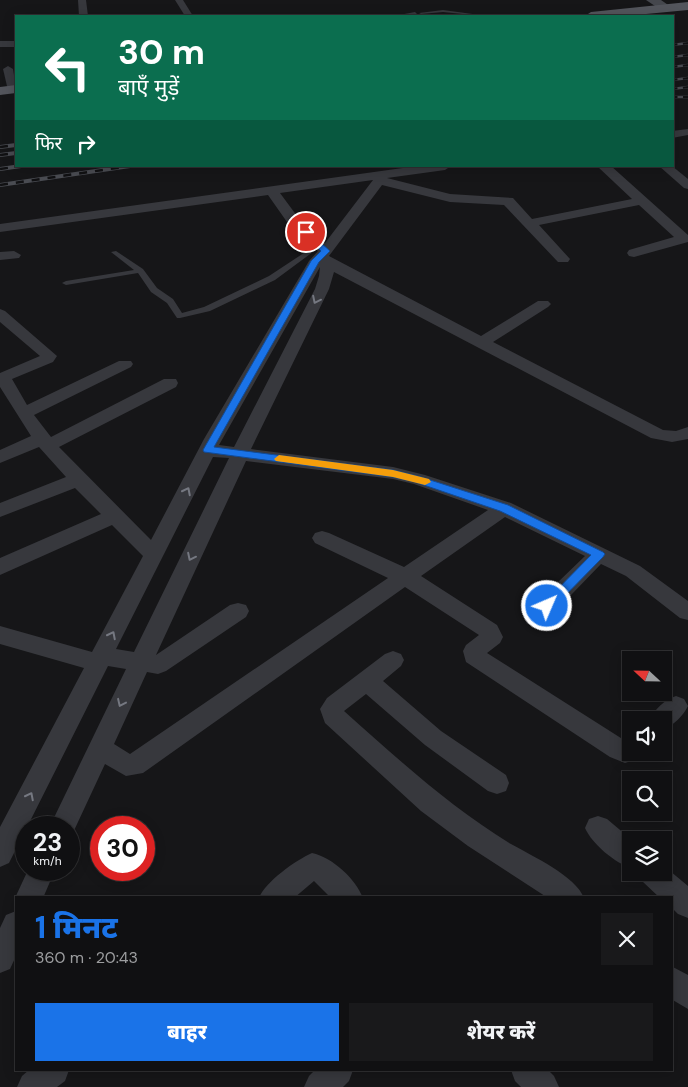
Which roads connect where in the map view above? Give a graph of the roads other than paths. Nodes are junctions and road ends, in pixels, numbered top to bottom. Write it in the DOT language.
graph roads {
  1 [pos="82,0"];
  2 [pos="652,0"];
  3 [pos="182,1"];
  4 [pos="667,4"];
  5 [pos="686,8"];
  6 [pos="84,15"];
  7 [pos="189,15"];
  8 [pos="405,15"];
  9 [pos="473,15"];
  10 [pos="597,15"];
  11 [pos="648,15"];
  12 [pos="0,44"];
  13 [pos="15,44"];
  14 [pos="8,69"];
  15 [pos="9,88"];
  16 [pos="688,132"];
  17 [pos="674,135"];
  18 [pos="440,167"];
  19 [pos="605,167"];
  20 [pos="666,167"];
  21 [pos="381,178"];
  22 [pos="688,185"];
  23 [pos="271,190"];
  24 [pos="642,201"];
  25 [pos="531,223"];
  26 [pos="688,224"];
  27 [pos="0,228"];
  28 [pos="672,228"];
  29 [pos="677,242"];
  30 [pos="688,251"];
  31 [pos="114,252"];
  32 [pos="634,253"];
  33 [pos="324,254"];
  34 [pos="563,259"];
  35 [pos="140,271"];
  36 [pos="66,284"];
  37 [pos="543,304"];
  38 [pos="0,314"];
  39 [pos="482,342"];
  40 [pos="126,364"];
  41 [pos="170,383"];
  42 [pos="24,412"];
  43 [pos="688,433"];
  44 [pos="46,442"];
  45 [pos="208,450"];
  46 [pos="240,454"];
  47 [pos="0,457"];
  48 [pos="79,479"];
  49 [pos="504,508"];
  50 [pos="0,510"];
  51 [pos="115,515"];
  52 [pos="322,538"];
  53 [pos="599,554"];
  54 [pos="154,555"];
  55 [pos="0,567"];
  56 [pos="404,576"];
  57 [pos="238,611"];
  58 [pos="688,612"];
  59 [pos="534,618"];
  60 [pos="0,635"];
  61 [pos="100,660"];
  62 [pos="393,660"];
  63 [pos="141,662"];
  64 [pos="367,681"];
  65 [pos="100,748"];
  66 [pos="622,751"];
  67 [pos="497,783"];
  68 [pos="68,816"];
  69 [pos="598,828"];
  70 [pos="622,848"];
  71 [pos="0,854"];
  72 [pos="37,881"];
  73 [pos="661,881"];
  74 [pos="30,896"];
  75 [pos="274,896"];
  76 [pos="348,896"];
  77 [pos="568,896"];
  78 [pos="688,904"];
  79 [pos="15,927"];
  80 [pos="0,959"];
  81 [pos="673,982"];
  82 [pos="688,994"];
  83 [pos="53,1071"];
  84 [pos="337,1071"];
  85 [pos="527,1071"];
  86 [pos="33,1087"];
  87 [pos="320,1087"];
  88 [pos="543,1087"];
  1 -- 6 [label="street"];
  2 -- 4 [label="street"];
  3 -- 7 [label="street"];
  4 -- 5 [label="main road"];
  4 -- 10 [label="main road"];
  5 -- 11 [label="main road"];
  8 -- 9 [label="lane"];
  12 -- 13 [label="street"];
  14 -- 15 [label="street"];
  16 -- 17 [label="street"];
  18 -- 21 [label="street"];
  19 -- 24 [label="street"];
  20 -- 22 [label="street"];
  21 -- 23 [label="street"];
  21 -- 25 [label="street"];
  21 -- 33 [label="street"];
  23 -- 27 [label="street"];
  23 -- 33 [label="street"];
  24 -- 25 [label="street"];
  24 -- 28 [label="street"];
  25 -- 34 [label="street"];
  26 -- 28 [label="street"];
  28 -- 29 [label="street"];
  29 -- 30 [label="street"];
  29 -- 32 [label="street"];
  31 -- 35 [label="lane"];
  33 -- 35 [label="lane"];
  33 -- 39 [label="street"];
  33 -- 45 [label="street"];
  33 -- 46 [label="street, one-way"];
  35 -- 36 [label="lane"];
  37 -- 39 [label="street"];
  38 -- 42 [label="street"];
  39 -- 43 [label="street"];
  40 -- 42 [label="street"];
  41 -- 44 [label="street"];
  42 -- 44 [label="street"];
  44 -- 47 [label="street"];
  44 -- 48 [label="street"];
  45 -- 46 [label="street"];
  54 -- 45 [label="street, one-way"];
  46 -- 49 [label="street"];
  46 -- 63 [label="street, one-way"];
  48 -- 50 [label="street"];
  48 -- 51 [label="street"];
  49 -- 53 [label="street"];
  49 -- 56 [label="street"];
  51 -- 54 [label="street"];
  51 -- 55 [label="street"];
  52 -- 56 [label="street"];
  53 -- 58 [label="street"];
  53 -- 59 [label="street"];
  61 -- 54 [label="street, one-way"];
  56 -- 65 [label="street"];
  56 -- 66 [label="street"];
  57 -- 63 [label="street"];
  60 -- 61 [label="street"];
  61 -- 63 [label="street"];
  71 -- 61 [label="street, one-way"];
  62 -- 64 [label="street"];
  63 -- 65 [label="street, one-way"];
  64 -- 67 [label="street"];
  64 -- 77 [label="street"];
  65 -- 68 [label="street"];
  69 -- 70 [label="street"];
  72 -- 74 [label="street"];
  73 -- 78 [label="street"];
  75 -- 76 [label="street"];
  79 -- 80 [label="street"];
  81 -- 82 [label="street"];
  83 -- 86 [label="street"];
  84 -- 87 [label="street"];
  85 -- 88 [label="street"];
}
